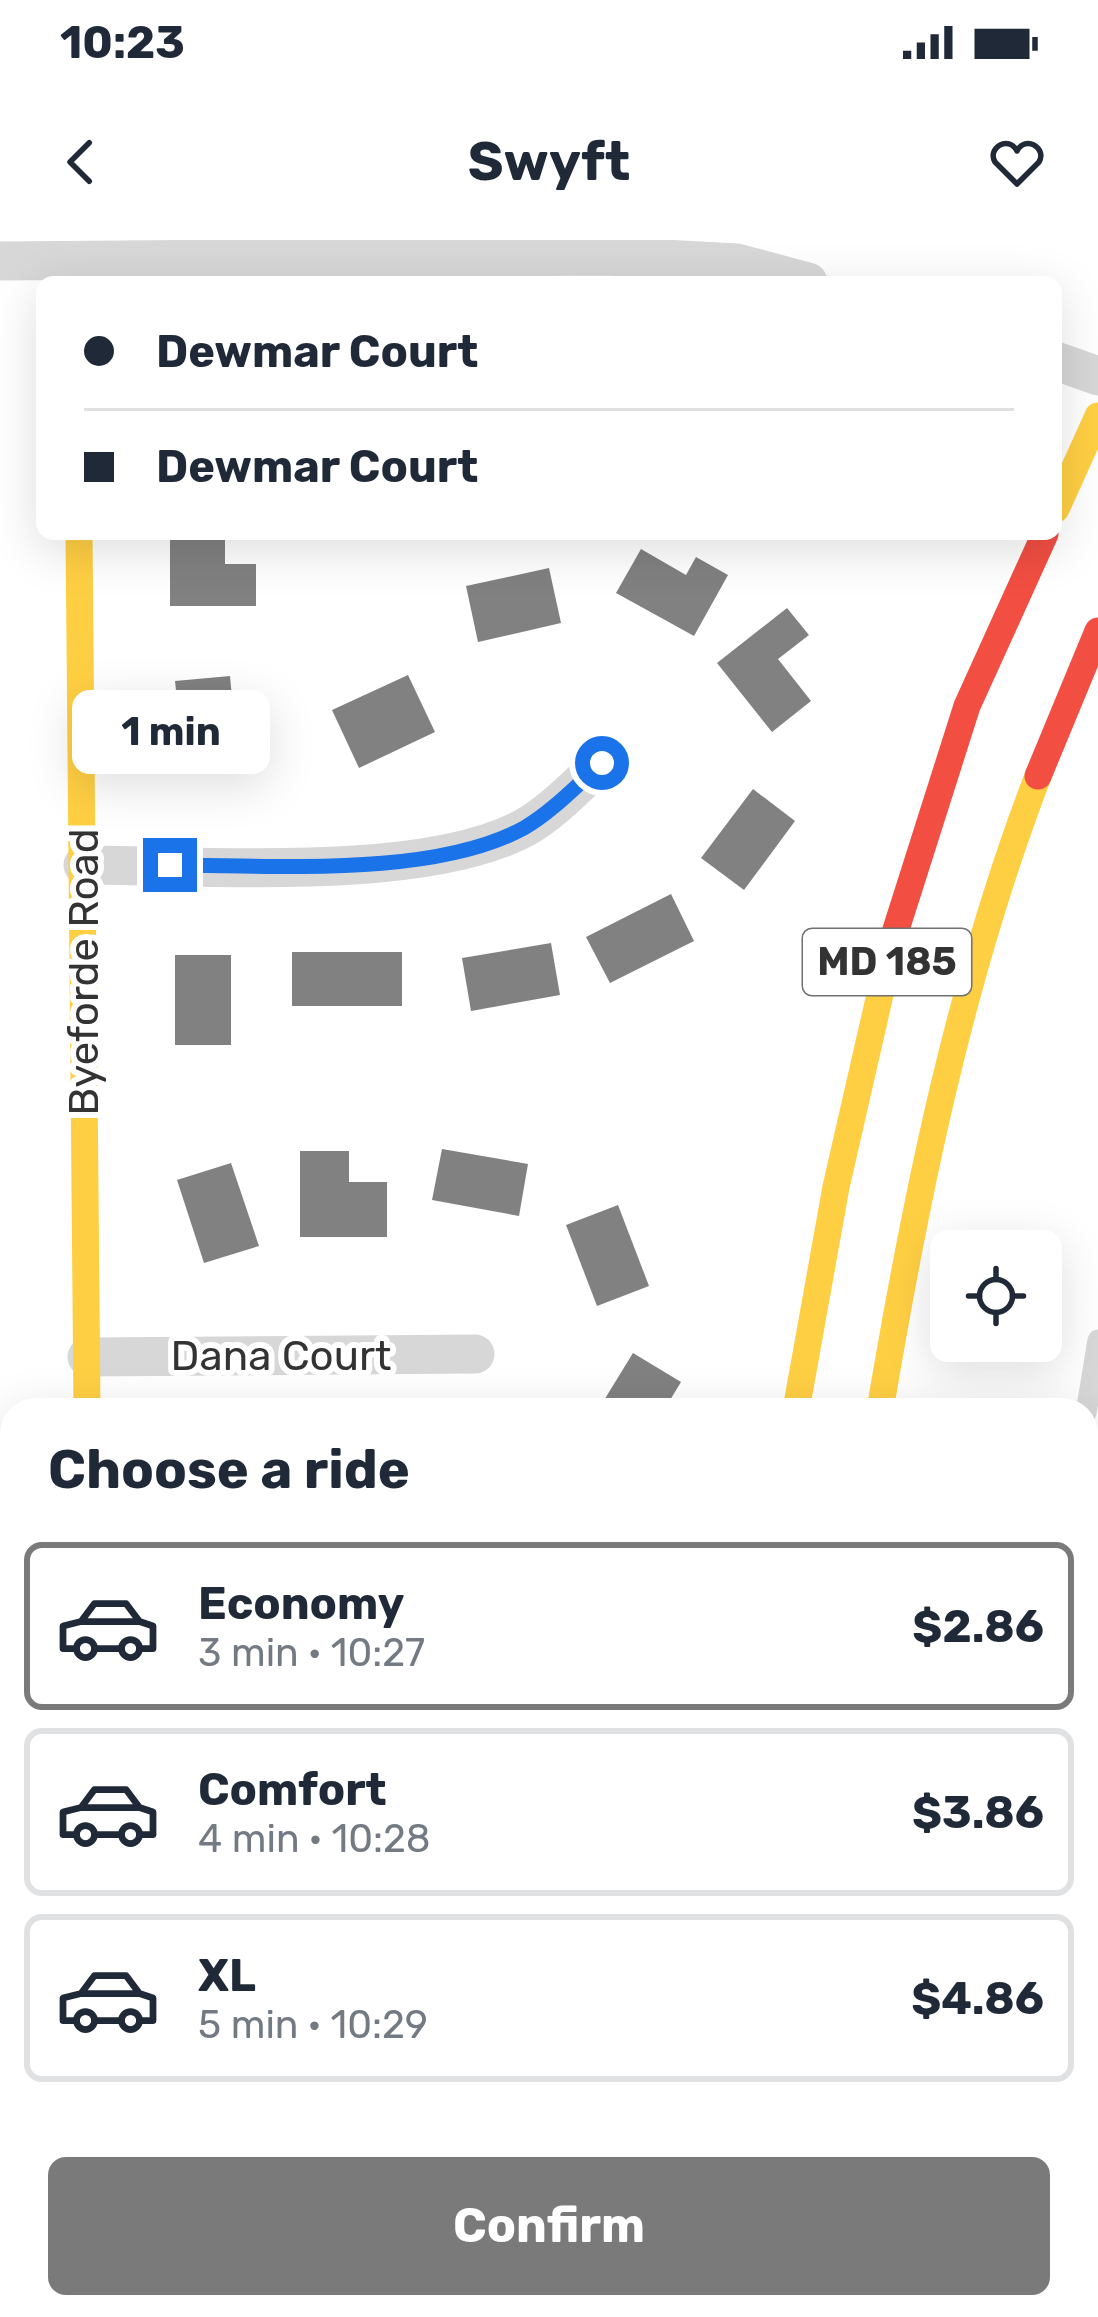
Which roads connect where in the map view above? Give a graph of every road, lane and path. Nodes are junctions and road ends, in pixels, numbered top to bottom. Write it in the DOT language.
graph roads {
  1 [pos="0,261"];
  2 [pos="76,261"];
  3 [pos="786,276"];
  4 [pos="1062,363"];
  5 [pos="1098,376"];
  6 [pos="1098,416"];
  7 [pos="1062,496"];
  8 [pos="79,540"];
  9 [pos="1042,540"];
  10 [pos="1098,631"];
  11 [pos="602,763"];
  12 [pos="83,865"];
  13 [pos="1098,1340"];
  14 [pos="475,1354"];
  15 [pos="87,1357"];
  16 [pos="87,1398"];
  17 [pos="798,1398"];
  18 [pos="882,1398"];
  19 [pos="1088,1398"];
  1 -- 2 [label="street"];
  2 -- 3 [label="street"];
  4 -- 5 [label="street"];
  6 -- 7 [label="main road"];
  8 -- 12 [label="main road, Byeforde Road"];
  9 -- 17 [label="main road, MD 185"];
  10 -- 18 [label="main road, MD 185"];
  11 -- 12 [label="street"];
  12 -- 15 [label="main road, Byeforde Road"];
  13 -- 19 [label="lane"];
  14 -- 15 [label="street, Dana Court"];
  15 -- 16 [label="main road, Byeforde Road"];
}
